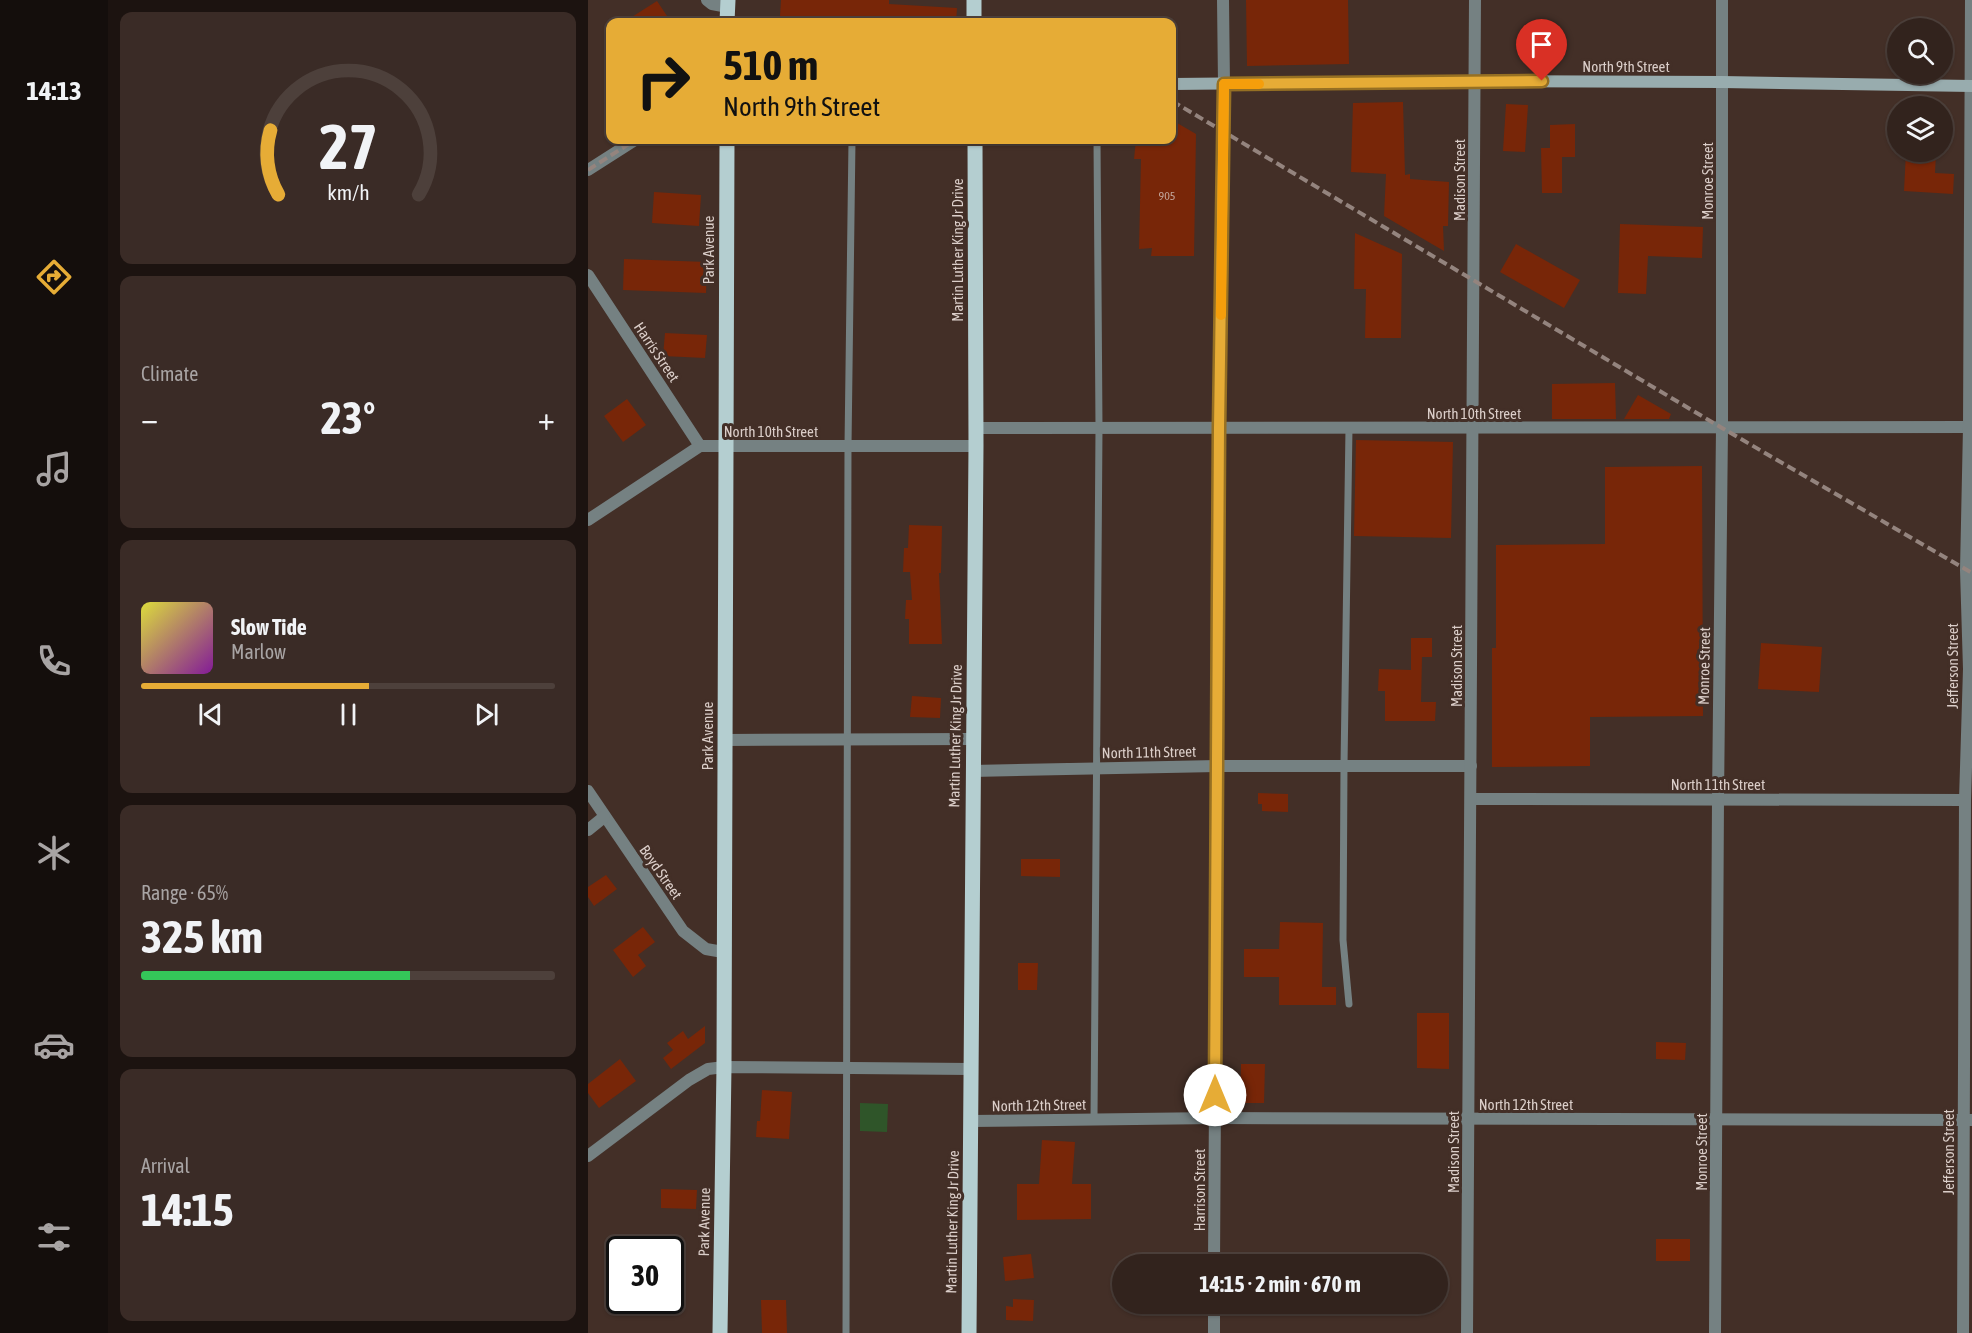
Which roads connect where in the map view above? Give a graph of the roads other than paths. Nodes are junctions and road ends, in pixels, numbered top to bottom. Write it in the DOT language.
graph roads {
  1 [pos="707,0"];
  2 [pos="974,0"];
  3 [pos="1223,0"];
  4 [pos="1475,0"];
  5 [pos="1722,0"];
  6 [pos="1971,0"];
  7 [pos="728,3"];
  8 [pos="727,18"];
  9 [pos="974,18"];
  10 [pos="1474,81"];
  11 [pos="1722,82"];
  12 [pos="1176,84"];
  13 [pos="1224,84"];
  14 [pos="1971,86"];
  15 [pos="629,144"];
  16 [pos="727,144"];
  17 [pos="852,144"];
  18 [pos="975,144"];
  19 [pos="1097,144"];
  20 [pos="588,170"];
  21 [pos="588,275"];
  22 [pos="1971,427"];
  23 [pos="976,428"];
  24 [pos="1099,428"];
  25 [pos="1219,428"];
  26 [pos="1349,428"];
  27 [pos="1473,428"];
  28 [pos="1722,428"];
  29 [pos="726,445"];
  30 [pos="700,446"];
  31 [pos="848,446"];
  32 [pos="976,446"];
  33 [pos="588,520"];
  34 [pos="1970,669"];
  35 [pos="973,739"];
  36 [pos="725,740"];
  37 [pos="848,741"];
  38 [pos="1217,766"];
  39 [pos="1344,766"];
  40 [pos="1471,766"];
  41 [pos="1097,768"];
  42 [pos="972,771"];
  43 [pos="588,791"];
  44 [pos="1471,798"];
  45 [pos="1718,799"];
  46 [pos="1965,800"];
  47 [pos="604,817"];
  48 [pos="588,830"];
  49 [pos="723,952"];
  50 [pos="1349,1004"];
  51 [pos="724,1067"];
  52 [pos="848,1069"];
  53 [pos="971,1069"];
  54 [pos="1215,1118"];
  55 [pos="1469,1119"];
  56 [pos="1094,1120"];
  57 [pos="1716,1120"];
  58 [pos="1968,1120"];
  59 [pos="971,1121"];
  60 [pos="588,1156"];
  61 [pos="1214,1254"];
  62 [pos="1214,1314"];
  63 [pos="720,1333"];
  64 [pos="846,1333"];
  65 [pos="969,1333"];
  66 [pos="1214,1333"];
  67 [pos="1467,1333"];
  68 [pos="1715,1333"];
  69 [pos="1963,1333"];
  1 -- 7 [label="street"];
  2 -- 9 [label="main road"];
  3 -- 13 [label="street, Harrison Street"];
  4 -- 10 [label="street, Madison Street"];
  5 -- 11 [label="street, Monroe Street"];
  6 -- 14 [label="street, Jefferson Street"];
  7 -- 8 [label="main road"];
  10 -- 11 [label="street, North 9th Street"];
  10 -- 13 [label="street, North 9th Street"];
  10 -- 27 [label="street, Madison Street"];
  11 -- 14 [label="street, North 9th Street"];
  11 -- 28 [label="street, Monroe Street"];
  12 -- 13 [label="street, North 9th Street"];
  13 -- 25 [label="street, Harrison Street"];
  14 -- 22 [label="street, Jefferson Street"];
  15 -- 20 [label="street"];
  16 -- 29 [label="main road, Park Avenue"];
  17 -- 31 [label="lane"];
  18 -- 23 [label="main road, Martin Luther King Jr Drive"];
  19 -- 24 [label="lane"];
  21 -- 30 [label="street, Harris Street"];
  22 -- 28 [label="street, North 10th Street"];
  22 -- 34 [label="street, Jefferson Street"];
  23 -- 24 [label="street, North 10th Street"];
  23 -- 32 [label="main road, Martin Luther King Jr Drive"];
  24 -- 25 [label="street, North 10th Street"];
  24 -- 41 [label="lane"];
  25 -- 26 [label="street, North 10th Street"];
  25 -- 38 [label="street, Harrison Street"];
  26 -- 27 [label="street, North 10th Street"];
  26 -- 39 [label="lane"];
  27 -- 28 [label="street, North 10th Street"];
  27 -- 40 [label="street, Madison Street"];
  28 -- 45 [label="street, Monroe Street"];
  29 -- 30 [label="street, North 10th Street"];
  29 -- 31 [label="street, North 10th Street"];
  29 -- 36 [label="main road, Park Avenue"];
  30 -- 33 [label="street"];
  31 -- 32 [label="street, North 10th Street"];
  31 -- 37 [label="lane"];
  32 -- 35 [label="main road, Martin Luther King Jr Drive"];
  34 -- 46 [label="street, Jefferson Street"];
  35 -- 37 [label="street"];
  35 -- 42 [label="main road, Martin Luther King Jr Drive"];
  36 -- 37 [label="street"];
  36 -- 49 [label="main road, Park Avenue"];
  37 -- 52 [label="lane"];
  38 -- 39 [label="street, North 11th Street"];
  38 -- 41 [label="street, North 11th Street"];
  38 -- 54 [label="street, Harrison Street"];
  39 -- 40 [label="street, North 11th Street"];
  39 -- 50 [label="lane"];
  40 -- 44 [label="street, Madison Street"];
  41 -- 42 [label="street, North 11th Street"];
  41 -- 56 [label="lane"];
  42 -- 53 [label="main road, Martin Luther King Jr Drive"];
  43 -- 47 [label="street, Boyd Street"];
  44 -- 45 [label="street, North 11th Street"];
  44 -- 55 [label="street, Madison Street"];
  45 -- 46 [label="street, North 11th Street"];
  45 -- 57 [label="street, Monroe Street"];
  46 -- 58 [label="street, Jefferson Street"];
  47 -- 48 [label="street"];
  47 -- 49 [label="street, Boyd Street"];
  49 -- 51 [label="main road, Park Avenue"];
  51 -- 52 [label="street"];
  51 -- 60 [label="street"];
  51 -- 63 [label="main road, Park Avenue"];
  52 -- 53 [label="street"];
  52 -- 64 [label="lane"];
  53 -- 59 [label="main road, Martin Luther King Jr Drive"];
  54 -- 55 [label="street, North 12th Street"];
  54 -- 56 [label="street, North 12th Street"];
  54 -- 61 [label="street, Harrison Street"];
  55 -- 57 [label="street, North 12th Street"];
  55 -- 67 [label="street, Madison Street"];
  56 -- 59 [label="street, North 12th Street"];
  57 -- 58 [label="street, North 12th Street"];
  57 -- 68 [label="street, Monroe Street"];
  58 -- 69 [label="street, Jefferson Street"];
  59 -- 65 [label="main road, Martin Luther King Jr Drive"];
  62 -- 66 [label="street"];
}
